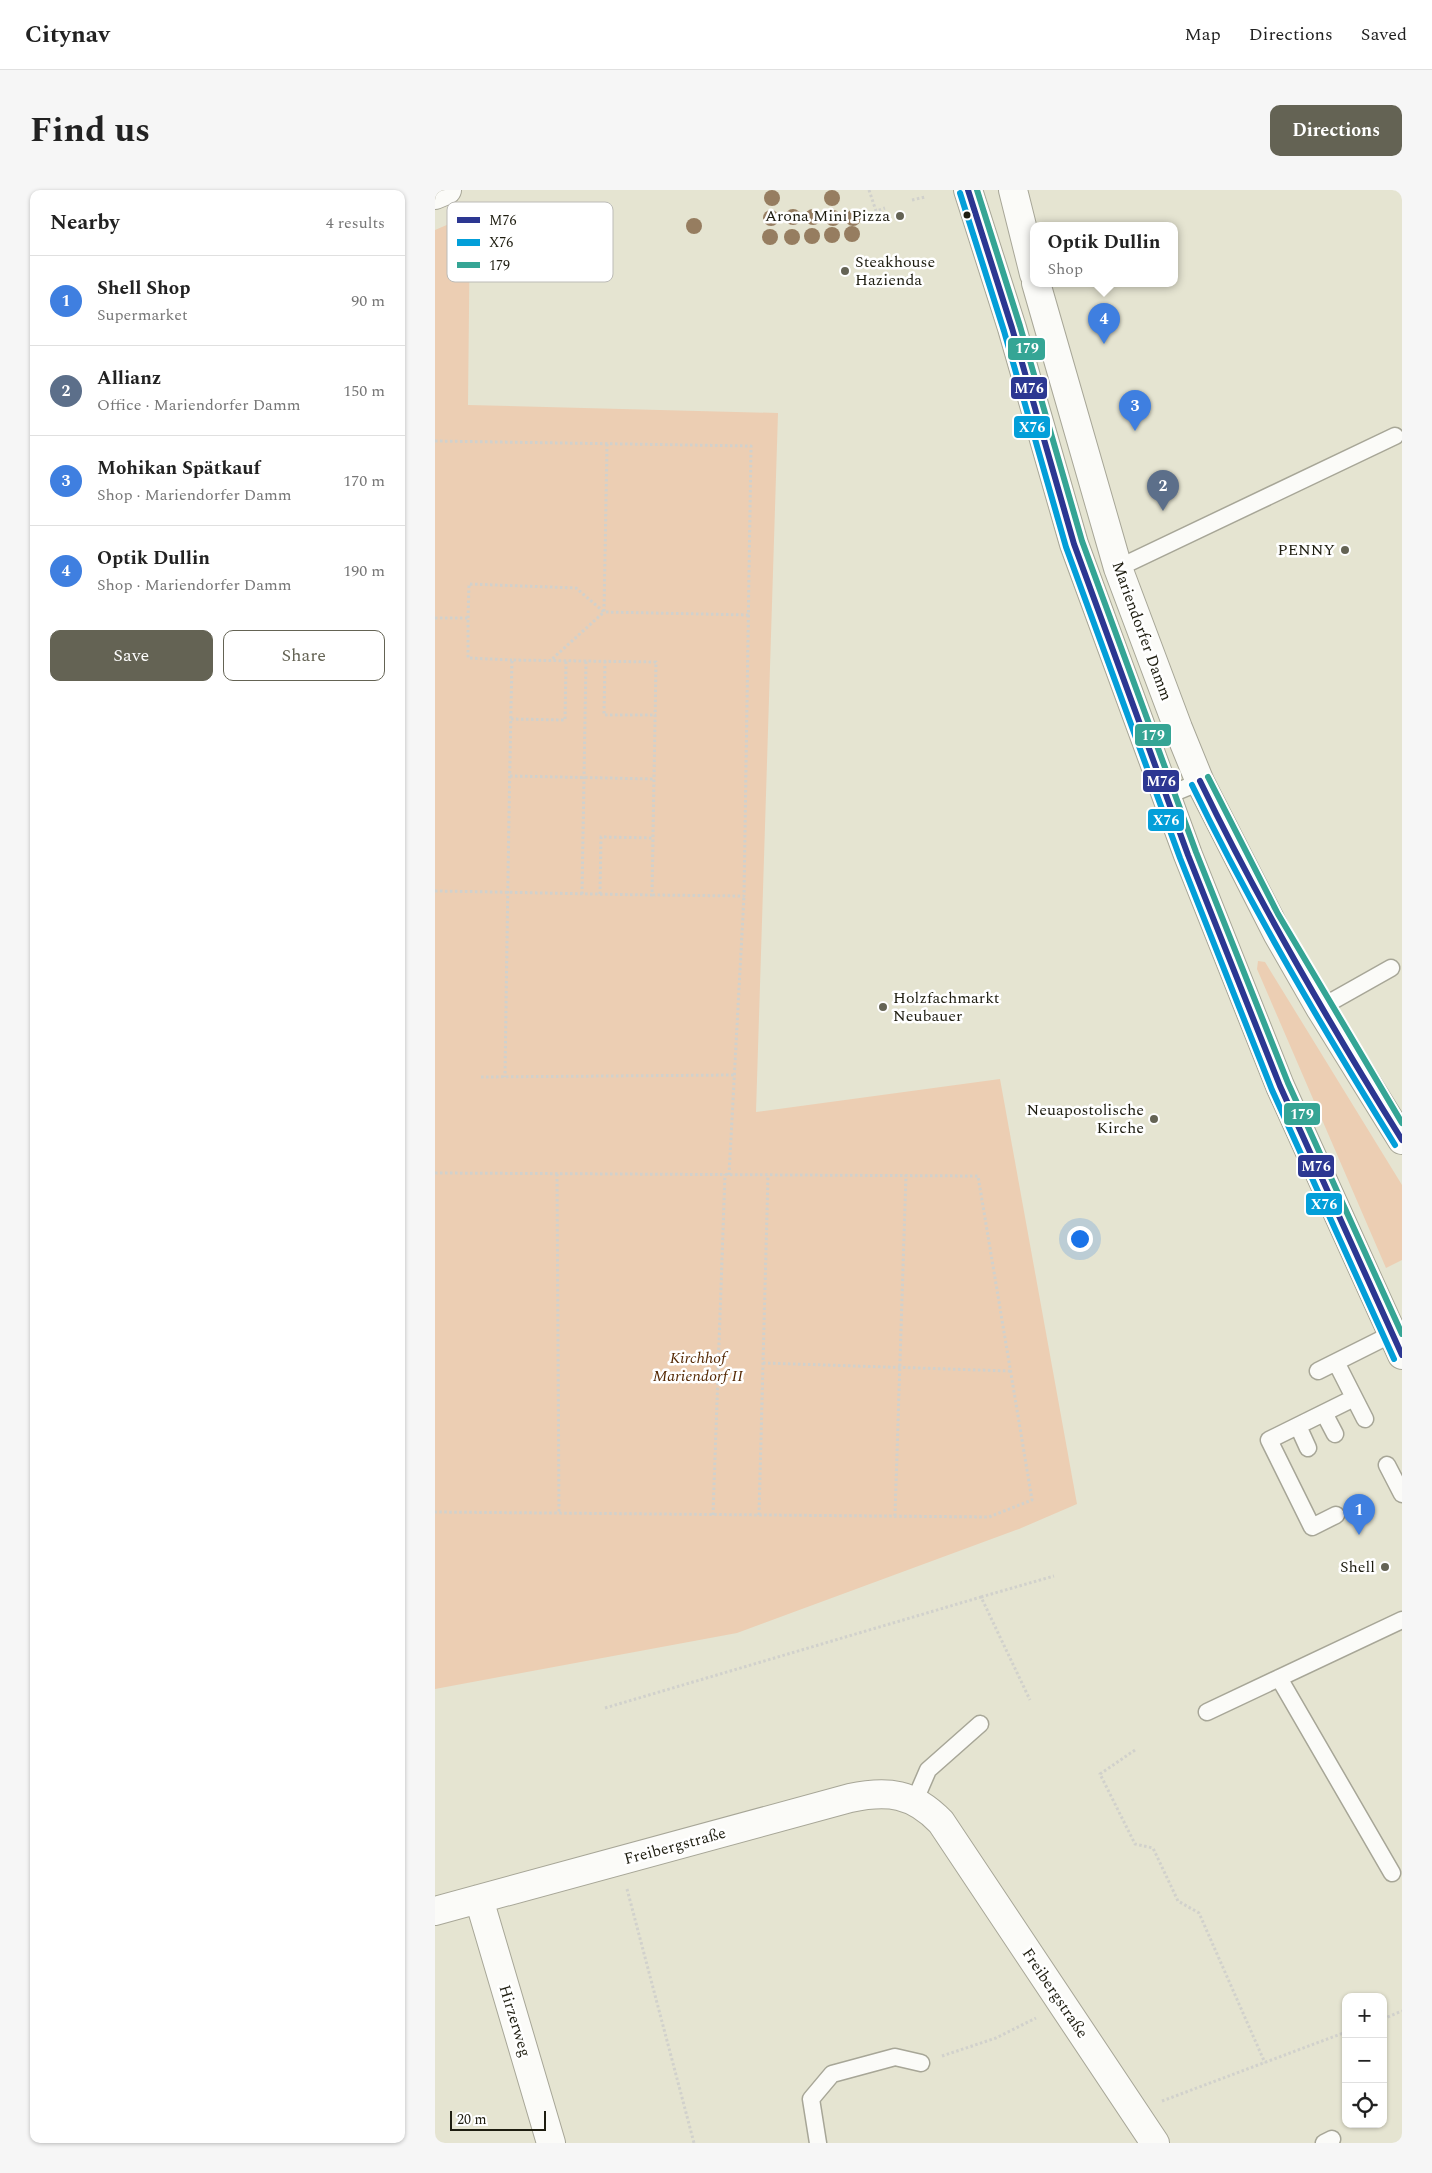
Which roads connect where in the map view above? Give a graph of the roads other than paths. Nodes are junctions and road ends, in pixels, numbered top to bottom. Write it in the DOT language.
graph roads {
  1 [pos="447,190"];
  2 [pos="968,190"];
  3 [pos="1013,190"];
  4 [pos="435,195"];
  5 [pos="1030,258"];
  6 [pos="1037,287"];
  7 [pos="1395,436"];
  8 [pos="1118,568"];
  9 [pos="1201,782"];
  10 [pos="1166,796"];
  11 [pos="1391,968"];
  12 [pos="1320,1008"];
  13 [pos="1402,1140"];
  14 [pos="1398,1339"];
  15 [pos="1336,1362"];
  16 [pos="1318,1371"];
  17 [pos="1354,1398"];
  18 [pos="1324,1413"];
  19 [pos="1365,1419"];
  20 [pos="1298,1426"];
  21 [pos="1335,1434"];
  22 [pos="1308,1448"];
  23 [pos="1387,1465"];
  24 [pos="1394,1490"];
  25 [pos="1336,1515"];
  26 [pos="1402,1620"];
  27 [pos="1279,1678"];
  28 [pos="1207,1712"];
  29 [pos="980,1724"];
  30 [pos="915,1800"];
  31 [pos="1392,1874"];
  32 [pos="479,1899"];
  33 [pos="435,1911"];
  34 [pos="921,2063"];
  35 [pos="551,2143"];
  36 [pos="818,2143"];
  37 [pos="1155,2143"];
  1 -- 4 [label="main road"];
  2 -- 10 [label="main road, Mariendorfer Damm"];
  3 -- 5 [label="main road"];
  6 -- 8 [label="main road, Mariendorfer Damm"];
  7 -- 8 [label="lane"];
  8 -- 9 [label="main road, Mariendorfer Damm"];
  9 -- 10 [label="lane"];
  9 -- 12 [label="main road, Mariendorfer Damm"];
  10 -- 14 [label="main road, Mariendorfer Damm"];
  11 -- 12 [label="lane"];
  12 -- 13 [label="main road, Mariendorfer Damm"];
  14 -- 15 [label="lane"];
  15 -- 16 [label="lane"];
  15 -- 17 [label="lane"];
  17 -- 18 [label="lane"];
  17 -- 19 [label="lane"];
  18 -- 20 [label="lane"];
  18 -- 21 [label="lane"];
  20 -- 22 [label="lane"];
  20 -- 25 [label="lane"];
  23 -- 24 [label="lane"];
  26 -- 27 [label="lane"];
  27 -- 28 [label="lane"];
  27 -- 31 [label="lane"];
  29 -- 30 [label="lane"];
  30 -- 32 [label="main road, Freibergstraße"];
  30 -- 37 [label="main road, Freibergstraße"];
  32 -- 33 [label="main road, Freibergstraße"];
  32 -- 35 [label="main road, Hirzerweg"];
  34 -- 36 [label="lane"];
}
